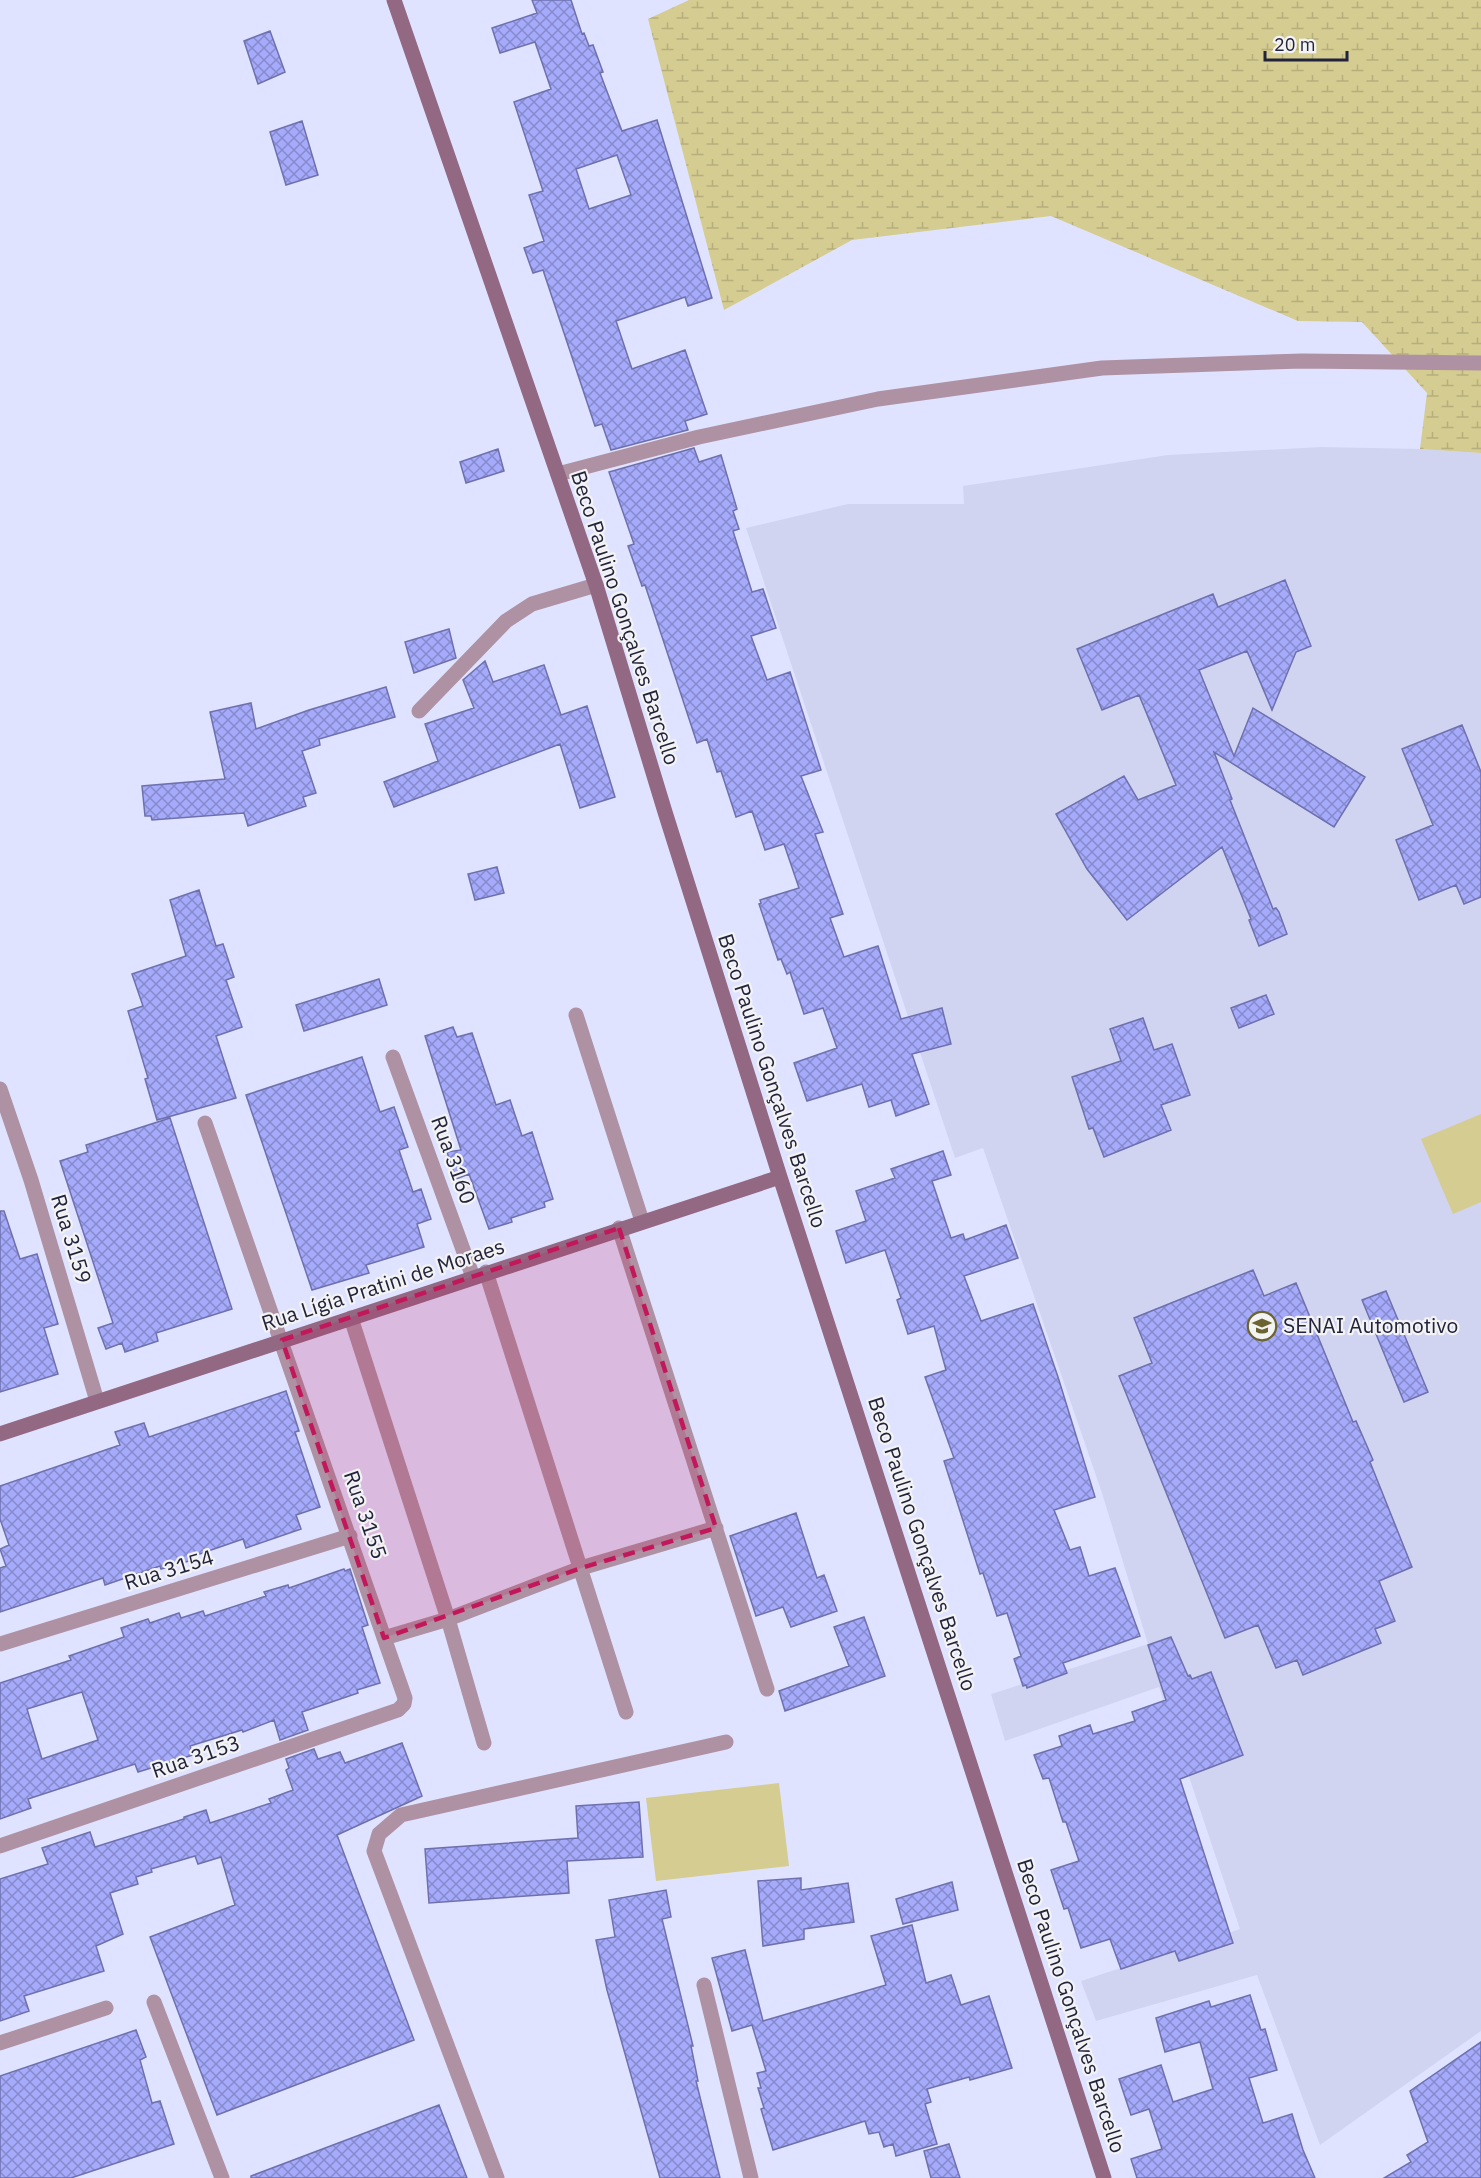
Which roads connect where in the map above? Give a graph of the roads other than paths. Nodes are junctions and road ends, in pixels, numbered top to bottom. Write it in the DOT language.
graph roads {
  1 [pos="394,0"];
  2 [pos="1481,363"];
  3 [pos="558,474"];
  4 [pos="596,585"];
  5 [pos="419,711"];
  6 [pos="576,1015"];
  7 [pos="393,1057"];
  8 [pos="0,1089"];
  9 [pos="205,1123"];
  10 [pos="780,1177"];
  11 [pos="642,1221"];
  12 [pos="620,1228"];
  13 [pos="480,1275"];
  14 [pos="351,1318"];
  15 [pos="282,1340"];
  16 [pos="97,1401"];
  17 [pos="0,1434"];
  18 [pos="716,1528"];
  19 [pos="350,1536"];
  20 [pos="581,1568"];
  21 [pos="448,1619"];
  22 [pos="384,1638"];
  23 [pos="0,1644"];
  24 [pos="767,1689"];
  25 [pos="404,1704"];
  26 [pos="626,1712"];
  27 [pos="484,1743"];
  28 [pos="726,1743"];
  29 [pos="0,1846"];
  30 [pos="704,1985"];
  31 [pos="154,2002"];
  32 [pos="106,2008"];
  33 [pos="0,2043"];
  34 [pos="222,2178"];
  35 [pos="497,2178"];
  36 [pos="751,2178"];
  37 [pos="1104,2178"];
  1 -- 3 [label="main road, Beco Paulino Gonçalves Barcello"];
  2 -- 3 [label="street"];
  3 -- 4 [label="main road, Beco Paulino Gonçalves Barcello"];
  4 -- 5 [label="street"];
  4 -- 10 [label="main road, Beco Paulino Gonçalves Barcello"];
  6 -- 11 [label="street"];
  7 -- 13 [label="street, Rua 3160"];
  8 -- 16 [label="street, Rua 3159"];
  9 -- 15 [label="street, Rua 3155"];
  10 -- 11 [label="main road, Rua Lígia Pratini de Moraes"];
  10 -- 37 [label="main road, Beco Paulino Gonçalves Barcello"];
  11 -- 12 [label="main road, Rua Lígia Pratini de Moraes"];
  12 -- 13 [label="main road, Rua Lígia Pratini de Moraes"];
  12 -- 18 [label="street"];
  13 -- 14 [label="main road, Rua Lígia Pratini de Moraes"];
  13 -- 20 [label="street, Rua 3160"];
  14 -- 15 [label="main road, Rua Lígia Pratini de Moraes"];
  14 -- 21 [label="street"];
  15 -- 16 [label="main road, Rua Lígia Pratini de Moraes"];
  15 -- 19 [label="street, Rua 3155"];
  16 -- 17 [label="main road, Rua Lígia Pratini de Moraes"];
  18 -- 20 [label="street"];
  18 -- 24 [label="street"];
  19 -- 22 [label="street, Rua 3155"];
  19 -- 23 [label="street, Rua 3154"];
  20 -- 21 [label="street"];
  20 -- 26 [label="street, Rua 3160"];
  21 -- 22 [label="street"];
  21 -- 27 [label="street"];
  22 -- 25 [label="street, Rua 3155"];
  25 -- 29 [label="street, Rua 3153"];
  28 -- 35 [label="street"];
  30 -- 36 [label="street"];
  31 -- 34 [label="street"];
  32 -- 33 [label="street"];
}
